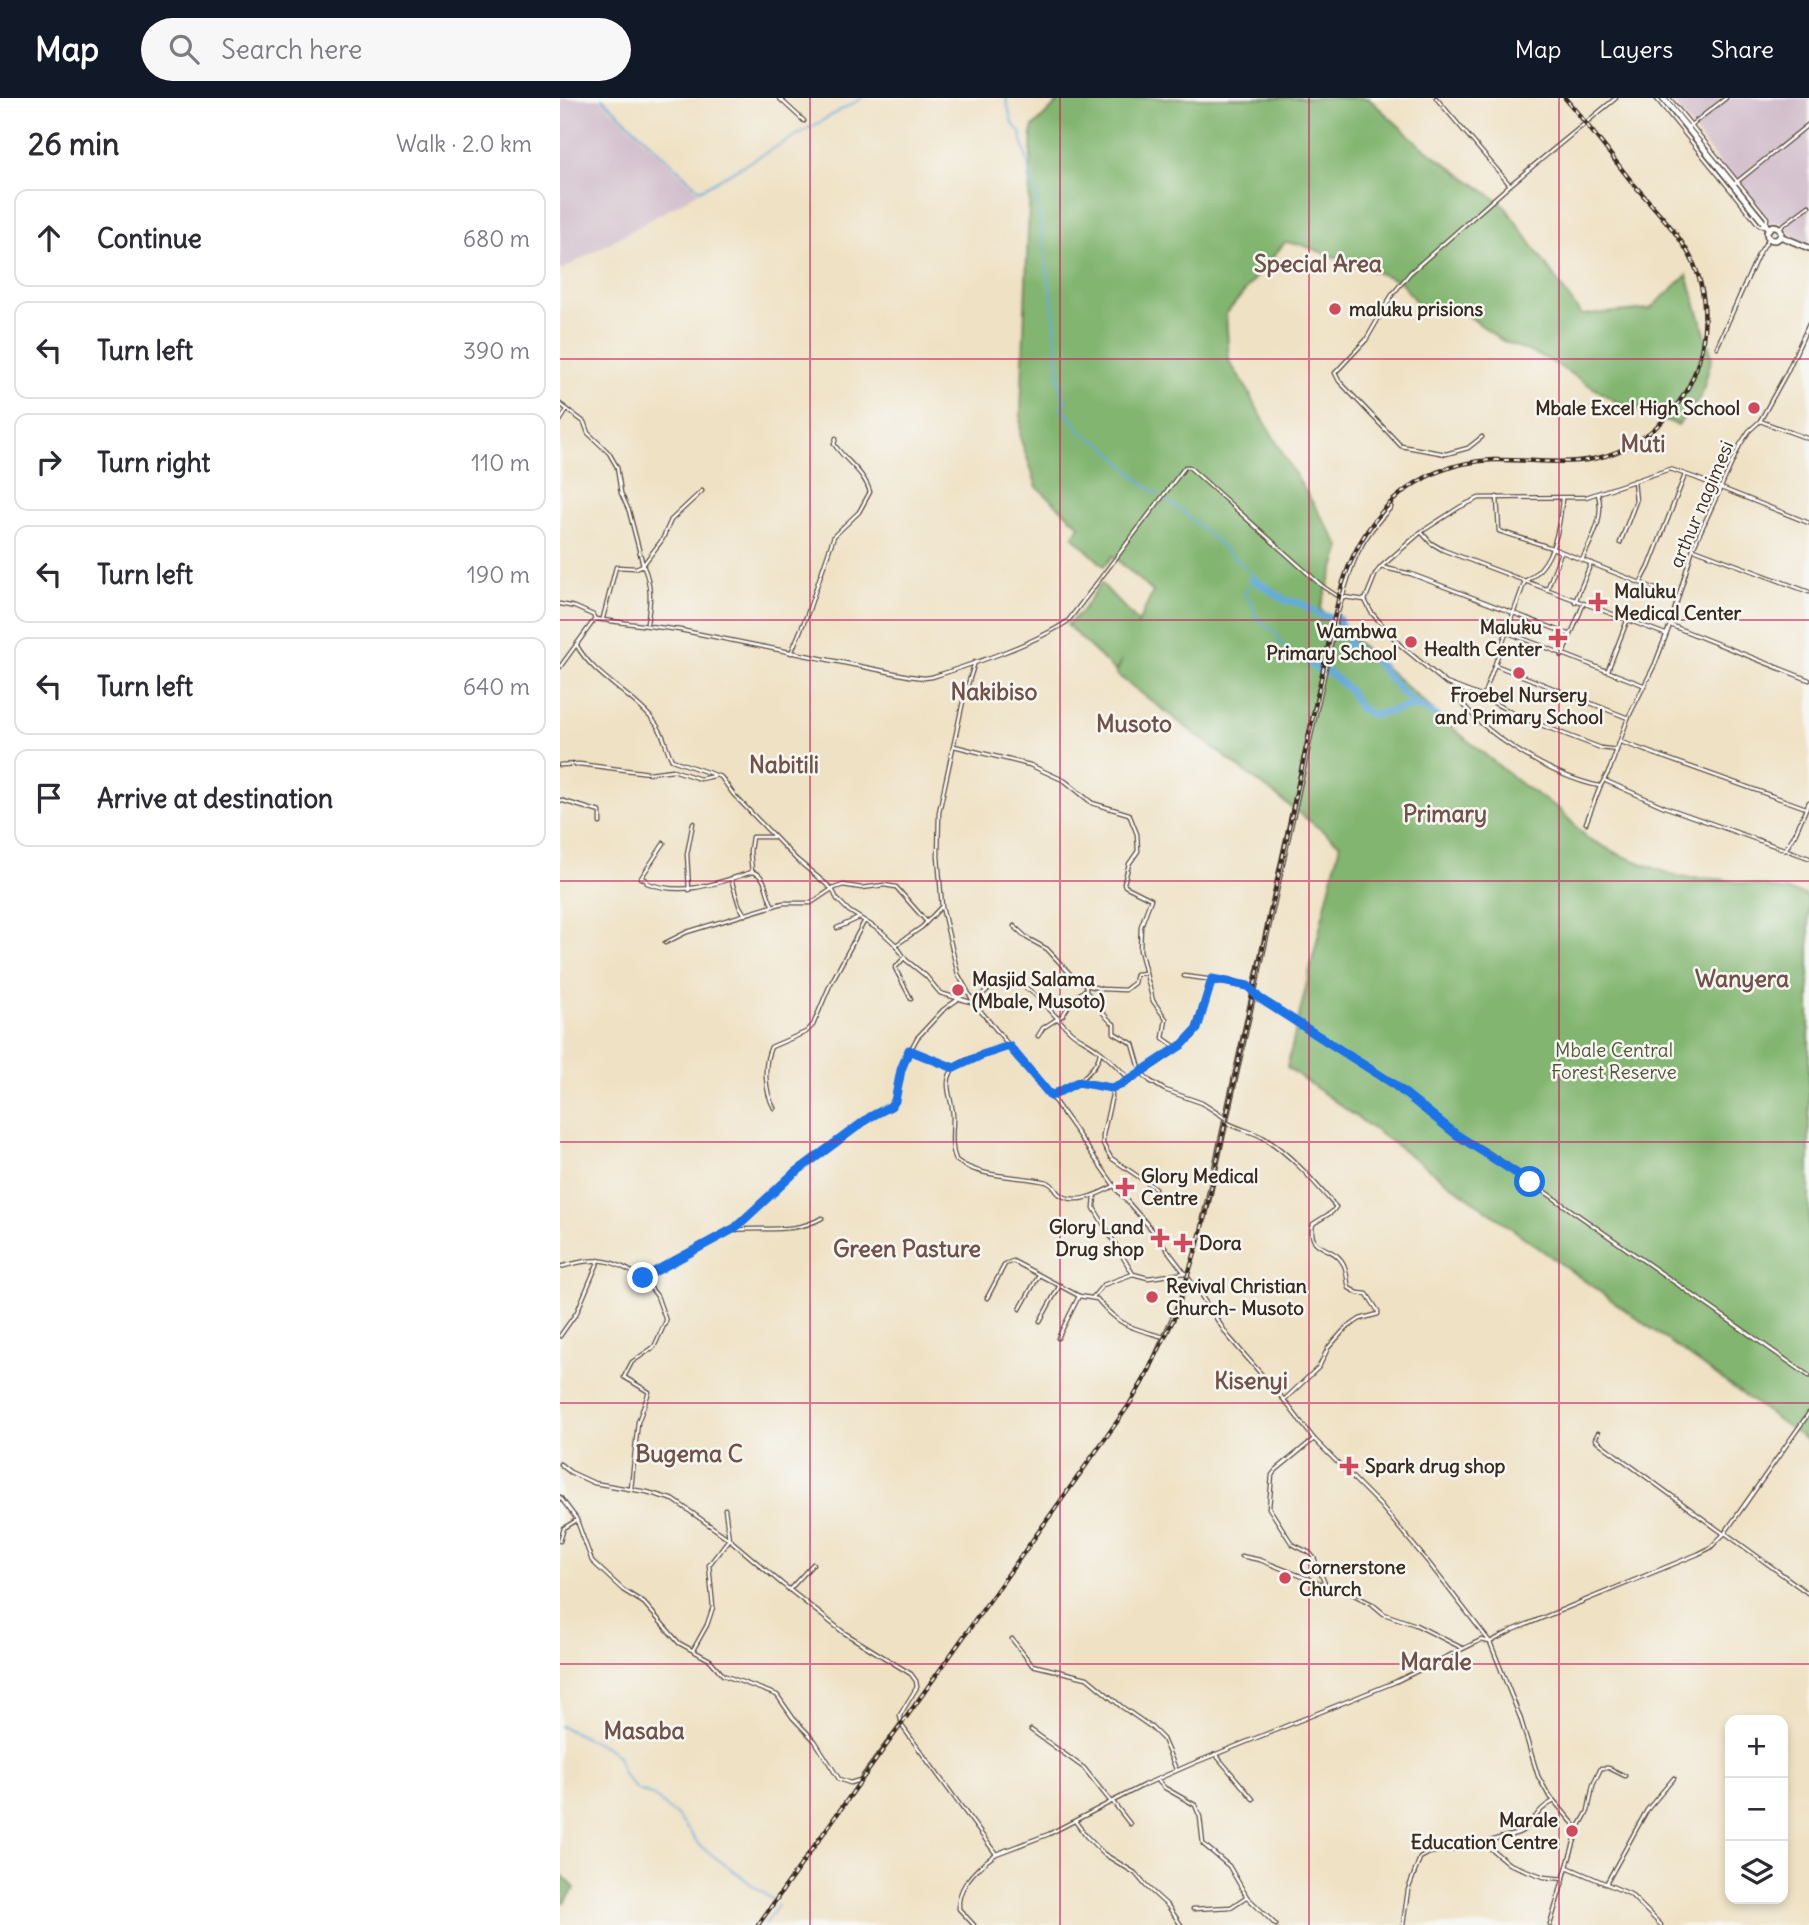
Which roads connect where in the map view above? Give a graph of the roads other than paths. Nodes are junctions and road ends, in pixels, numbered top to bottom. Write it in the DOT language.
graph roads {
  1 [pos="779,98"];
  2 [pos="1436,98"];
  3 [pos="1616,98"];
  4 [pos="1656,98"];
  5 [pos="1662,98"];
  6 [pos="1669,98"];
  7 [pos="1726,98"];
  8 [pos="804,121"];
  9 [pos="1809,124"];
  10 [pos="1689,127"];
  11 [pos="1735,183"];
  12 [pos="1510,185"];
  13 [pos="1809,206"];
  14 [pos="1767,227"];
  15 [pos="1779,228"];
  16 [pos="1780,236"];
  17 [pos="1769,238"];
  18 [pos="1809,248"];
  19 [pos="1809,324"];
  20 [pos="1717,347"];
  21 [pos="560,404"];
  22 [pos="567,410"];
  23 [pos="560,421"];
  24 [pos="1760,421"];
  25 [pos="1482,436"];
  26 [pos="836,438"];
  27 [pos="1809,439"];
  28 [pos="1685,474"];
  29 [pos="1634,481"];
  30 [pos="1721,487"];
  31 [pos="702,491"];
  32 [pos="1598,494"];
  33 [pos="1497,497"];
  34 [pos="1562,498"];
  35 [pos="1390,508"];
  36 [pos="1809,523"];
  37 [pos="1421,532"];
  38 [pos="1620,543"];
  39 [pos="1552,548"];
  40 [pos="1693,548"];
  41 [pos="1562,552"];
  42 [pos="1582,559"];
  43 [pos="1591,563"];
  44 [pos="643,565"];
  45 [pos="1381,567"];
  46 [pos="1525,581"];
  47 [pos="1641,582"];
  48 [pos="1548,590"];
  49 [pos="1809,592"];
  50 [pos="1341,597"];
  51 [pos="1676,597"];
  52 [pos="1365,600"];
  53 [pos="1575,602"];
  54 [pos="560,604"];
  55 [pos="1583,605"];
  56 [pos="1513,614"];
  57 [pos="595,618"];
  58 [pos="603,618"];
  59 [pos="1627,621"];
  60 [pos="647,624"];
  61 [pos="1670,625"];
  62 [pos="1506,632"];
  63 [pos="1665,634"];
  64 [pos="1571,635"];
  65 [pos="576,643"];
  66 [pos="791,653"];
  67 [pos="1562,656"];
  68 [pos="975,662"];
  69 [pos="1494,664"];
  70 [pos="560,667"];
  71 [pos="1608,671"];
  72 [pos="1809,680"];
  73 [pos="1643,685"];
  74 [pos="1466,691"];
  75 [pos="1483,697"];
  76 [pos="1628,718"];
  77 [pos="1621,742"];
  78 [pos="954,746"];
  79 [pos="1617,750"];
  80 [pos="560,765"];
  81 [pos="717,775"];
  82 [pos="1606,781"];
  83 [pos="1600,787"];
  84 [pos="560,800"];
  85 [pos="1809,802"];
  86 [pos="1806,808"];
  87 [pos="600,823"];
  88 [pos="693,823"];
  89 [pos="1586,823"];
  90 [pos="774,837"];
  91 [pos="664,843"];
  92 [pos="1785,850"];
  93 [pos="1809,858"];
  94 [pos="752,872"];
  95 [pos="731,878"];
  96 [pos="832,889"];
  97 [pos="689,890"];
  98 [pos="773,906"];
  99 [pos="942,907"];
  100 [pos="745,915"];
  101 [pos="859,918"];
  102 [pos="864,920"];
  103 [pos="926,920"];
  104 [pos="1014,926"];
  105 [pos="837,928"];
  106 [pos="665,943"];
  107 [pos="896,945"];
  108 [pos="904,958"];
  109 [pos="1145,973"];
  110 [pos="1184,976"];
  111 [pos="1212,979"];
  112 [pos="1086,985"];
  113 [pos="1085,990"];
  114 [pos="1252,992"];
  115 [pos="911,999"];
  116 [pos="959,999"];
  117 [pos="974,1003"];
  118 [pos="1059,1019"];
  119 [pos="1038,1036"];
  120 [pos="1009,1046"];
  121 [pos="1177,1048"];
  122 [pos="909,1050"];
  123 [pos="1100,1051"];
  124 [pos="954,1068"];
  125 [pos="1142,1072"];
  126 [pos="1130,1079"];
  127 [pos="1078,1082"];
  128 [pos="1111,1088"];
  129 [pos="1051,1096"];
  130 [pos="774,1108"];
  131 [pos="1225,1119"];
  132 [pos="1116,1185"];
  133 [pos="1155,1188"];
  134 [pos="1095,1195"];
  135 [pos="822,1218"];
  136 [pos="1203,1219"];
  137 [pos="730,1230"];
  138 [pos="599,1260"];
  139 [pos="560,1267"];
  140 [pos="1185,1273"];
  141 [pos="1133,1274"];
  142 [pos="1039,1275"];
  143 [pos="643,1278"];
  144 [pos="1060,1285"];
  145 [pos="1079,1296"];
  146 [pos="987,1297"];
  147 [pos="1093,1297"];
  148 [pos="1177,1307"];
  149 [pos="1020,1309"];
  150 [pos="1040,1321"];
  151 [pos="560,1336"];
  152 [pos="1164,1336"];
  153 [pos="1058,1338"];
  154 [pos="1149,1370"];
  155 [pos="1809,1376"];
  156 [pos="1283,1400"];
  157 [pos="1809,1413"];
  158 [pos="1598,1433"];
  159 [pos="1314,1439"];
  160 [pos="560,1464"];
  161 [pos="631,1489"];
  162 [pos="560,1497"];
  163 [pos="725,1510"];
  164 [pos="577,1520"];
  165 [pos="1725,1534"];
  166 [pos="729,1539"];
  167 [pos="560,1541"];
  168 [pos="1241,1556"];
  169 [pos="813,1564"];
  170 [pos="1326,1586"];
  171 [pos="789,1590"];
  172 [pos="1809,1594"];
  173 [pos="1012,1639"];
  174 [pos="1490,1642"];
  175 [pos="1462,1648"];
  176 [pos="693,1650"];
  177 [pos="901,1724"];
  178 [pos="1031,1730"];
  179 [pos="1215,1754"];
  180 [pos="1176,1771"];
  181 [pos="1625,1776"];
  182 [pos="1674,1778"];
  183 [pos="1157,1780"];
  184 [pos="1253,1799"];
  185 [pos="1555,1801"];
  186 [pos="1112,1802"];
  187 [pos="1075,1821"];
  188 [pos="1129,1824"];
  189 [pos="1578,1829"];
  190 [pos="1485,1844"];
  191 [pos="996,1854"];
  192 [pos="1566,1867"];
  193 [pos="1564,1879"];
  194 [pos="1606,1884"];
  195 [pos="1247,1896"];
  196 [pos="1193,1909"];
  197 [pos="974,1925"];
  198 [pos="1181,1925"];
  199 [pos="1276,1925"];
  200 [pos="1404,1925"];
  201 [pos="1550,1925"];
  202 [pos="1661,1925"];
  1 -- 8 [label="street"];
  2 -- 12 [label="street"];
  3 -- 12 [label="street"];
  4 -- 14 [label="street"];
  5 -- 10 [label="main road"];
  6 -- 10 [label="street"];
  7 -- 10 [label="street"];
  9 -- 11 [label="street"];
  10 -- 11 [label="main road"];
  11 -- 14 [label="main road"];
  12 -- 25 [label="street"];
  13 -- 15 [label="street"];
  14 -- 15 [label="main road"];
  14 -- 17 [label="main road"];
  15 -- 16 [label="main road"];
  16 -- 17 [label="main road"];
  16 -- 18 [label="main road"];
  17 -- 20 [label="street"];
  19 -- 24 [label="street, arthur nagimesi"];
  21 -- 22 [label="street"];
  22 -- 23 [label="street"];
  22 -- 44 [label="street"];
  24 -- 27 [label="street"];
  24 -- 30 [label="street, arthur nagimesi"];
  26 -- 66 [label="street"];
  28 -- 29 [label="street"];
  28 -- 30 [label="street"];
  28 -- 47 [label="street"];
  29 -- 32 [label="street"];
  29 -- 38 [label="street"];
  30 -- 36 [label="street"];
  30 -- 40 [label="street, arthur nagimesi"];
  31 -- 44 [label="street"];
  32 -- 34 [label="street"];
  32 -- 42 [label="street"];
  33 -- 34 [label="street"];
  33 -- 37 [label="street"];
  33 -- 39 [label="street"];
  34 -- 39 [label="street"];
  35 -- 50 [label="main road"];
  37 -- 45 [label="street"];
  37 -- 46 [label="street"];
  39 -- 41 [label="street"];
  39 -- 46 [label="street"];
  40 -- 49 [label="street"];
  40 -- 51 [label="street, arthur nagimesi"];
  41 -- 42 [label="street"];
  41 -- 48 [label="street"];
  42 -- 43 [label="street"];
  43 -- 47 [label="street"];
  43 -- 53 [label="street"];
  44 -- 58 [label="street"];
  44 -- 60 [label="street"];
  45 -- 52 [label="street"];
  45 -- 56 [label="street"];
  46 -- 48 [label="street"];
  46 -- 56 [label="street"];
  47 -- 51 [label="street"];
  48 -- 53 [label="street"];
  50 -- 52 [label="street"];
  50 -- 68 [label="street"];
  50 -- 114 [label="main road"];
  51 -- 61 [label="street, arthur nagimesi"];
  52 -- 74 [label="street"];
  53 -- 55 [label="street"];
  54 -- 57 [label="street"];
  55 -- 59 [label="street"];
  55 -- 64 [label="street"];
  56 -- 62 [label="street"];
  56 -- 64 [label="street"];
  57 -- 58 [label="street"];
  57 -- 65 [label="street"];
  58 -- 60 [label="street"];
  59 -- 63 [label="street"];
  59 -- 71 [label="street"];
  60 -- 66 [label="street"];
  61 -- 63 [label="street, arthur nagimesi"];
  61 -- 72 [label="street"];
  62 -- 67 [label="street"];
  62 -- 69 [label="street"];
  63 -- 73 [label="street, arthur nagimesi"];
  64 -- 67 [label="street"];
  65 -- 70 [label="street"];
  65 -- 81 [label="street"];
  66 -- 68 [label="street"];
  67 -- 71 [label="street"];
  68 -- 78 [label="street"];
  69 -- 75 [label="street"];
  69 -- 76 [label="street"];
  71 -- 73 [label="street"];
  73 -- 76 [label="street, arthur nagimesi"];
  74 -- 75 [label="street"];
  74 -- 83 [label="street"];
  75 -- 79 [label="street"];
  76 -- 77 [label="street, arthur nagimesi"];
  77 -- 79 [label="street, arthur nagimesi"];
  77 -- 86 [label="street"];
  78 -- 99 [label="street"];
  78 -- 109 [label="street"];
  79 -- 82 [label="street, arthur nagimesi"];
  80 -- 81 [label="street"];
  81 -- 90 [label="street"];
  82 -- 83 [label="street"];
  82 -- 92 [label="street"];
  83 -- 89 [label="street"];
  84 -- 87 [label="street"];
  85 -- 86 [label="street"];
  86 -- 92 [label="street"];
  88 -- 97 [label="street"];
  90 -- 94 [label="street"];
  90 -- 96 [label="street"];
  91 -- 97 [label="street"];
  92 -- 93 [label="street"];
  94 -- 95 [label="street"];
  94 -- 98 [label="street"];
  95 -- 97 [label="street"];
  95 -- 100 [label="street"];
  96 -- 98 [label="street"];
  96 -- 101 [label="street"];
  96 -- 103 [label="street"];
  98 -- 100 [label="street"];
  99 -- 103 [label="street"];
  99 -- 117 [label="street"];
  100 -- 106 [label="street"];
  101 -- 102 [label="street"];
  101 -- 105 [label="street"];
  102 -- 107 [label="street"];
  102 -- 130 [label="street"];
  103 -- 107 [label="street"];
  104 -- 112 [label="street"];
  107 -- 108 [label="street"];
  108 -- 115 [label="street"];
  108 -- 116 [label="street"];
  109 -- 112 [label="street"];
  109 -- 121 [label="street"];
  110 -- 111 [label="street"];
  111 -- 114 [label="street"];
  111 -- 121 [label="street"];
  112 -- 113 [label="street"];
  113 -- 118 [label="street"];
  113 -- 125 [label="street"];
  114 -- 131 [label="main road"];
  114 -- 155 [label="street"];
  116 -- 117 [label="street"];
  116 -- 122 [label="street"];
  117 -- 118 [label="street"];
  117 -- 120 [label="street"];
  118 -- 119 [label="street"];
  118 -- 123 [label="street"];
  120 -- 124 [label="street"];
  120 -- 129 [label="street"];
  121 -- 125 [label="street"];
  122 -- 124 [label="street"];
  122 -- 137 [label="street"];
  123 -- 126 [label="street"];
  123 -- 127 [label="street"];
  124 -- 134 [label="street"];
  125 -- 126 [label="street"];
  125 -- 131 [label="street"];
  126 -- 128 [label="street"];
  127 -- 128 [label="street"];
  127 -- 129 [label="street"];
  128 -- 133 [label="street"];
  129 -- 132 [label="street"];
  131 -- 136 [label="main road"];
  131 -- 156 [label="street"];
  132 -- 134 [label="street"];
  132 -- 140 [label="street"];
  134 -- 141 [label="street"];
  135 -- 137 [label="street"];
  137 -- 143 [label="street"];
  138 -- 139 [label="street"];
  138 -- 143 [label="street"];
  138 -- 151 [label="street"];
  140 -- 141 [label="street"];
  140 -- 156 [label="street"];
  141 -- 147 [label="street"];
  142 -- 144 [label="street"];
  142 -- 146 [label="street"];
  142 -- 149 [label="street"];
  143 -- 161 [label="street"];
  144 -- 145 [label="street"];
  144 -- 150 [label="street"];
  145 -- 147 [label="street"];
  145 -- 153 [label="street"];
  147 -- 152 [label="street"];
  148 -- 152 [label="street"];
  152 -- 154 [label="street"];
  156 -- 159 [label="street"];
  157 -- 165 [label="street"];
  158 -- 165 [label="street"];
  159 -- 170 [label="street"];
  159 -- 174 [label="street"];
  160 -- 161 [label="street"];
  161 -- 166 [label="street"];
  162 -- 164 [label="street"];
  163 -- 166 [label="street"];
  164 -- 167 [label="street"];
  164 -- 176 [label="street"];
  165 -- 172 [label="street"];
  165 -- 174 [label="street"];
  166 -- 171 [label="street"];
  166 -- 176 [label="street"];
  168 -- 170 [label="street"];
  169 -- 171 [label="street"];
  170 -- 175 [label="street"];
  171 -- 177 [label="street"];
  173 -- 180 [label="street"];
  174 -- 175 [label="street"];
  174 -- 185 [label="street"];
  175 -- 179 [label="street"];
  176 -- 177 [label="street"];
  177 -- 191 [label="street"];
  178 -- 186 [label="street"];
  179 -- 180 [label="street"];
  179 -- 184 [label="street"];
  180 -- 183 [label="street"];
  181 -- 189 [label="street"];
  182 -- 194 [label="street"];
  183 -- 186 [label="street"];
  183 -- 195 [label="street"];
  185 -- 189 [label="street"];
  185 -- 190 [label="street"];
  186 -- 187 [label="street"];
  186 -- 188 [label="street"];
  187 -- 191 [label="street"];
  187 -- 198 [label="street"];
  189 -- 192 [label="street"];
  190 -- 193 [label="street"];
  190 -- 200 [label="street"];
  191 -- 197 [label="street"];
  192 -- 193 [label="street"];
  192 -- 194 [label="street"];
  193 -- 201 [label="street"];
  194 -- 202 [label="street"];
  195 -- 196 [label="street"];
  195 -- 199 [label="street"];
}
